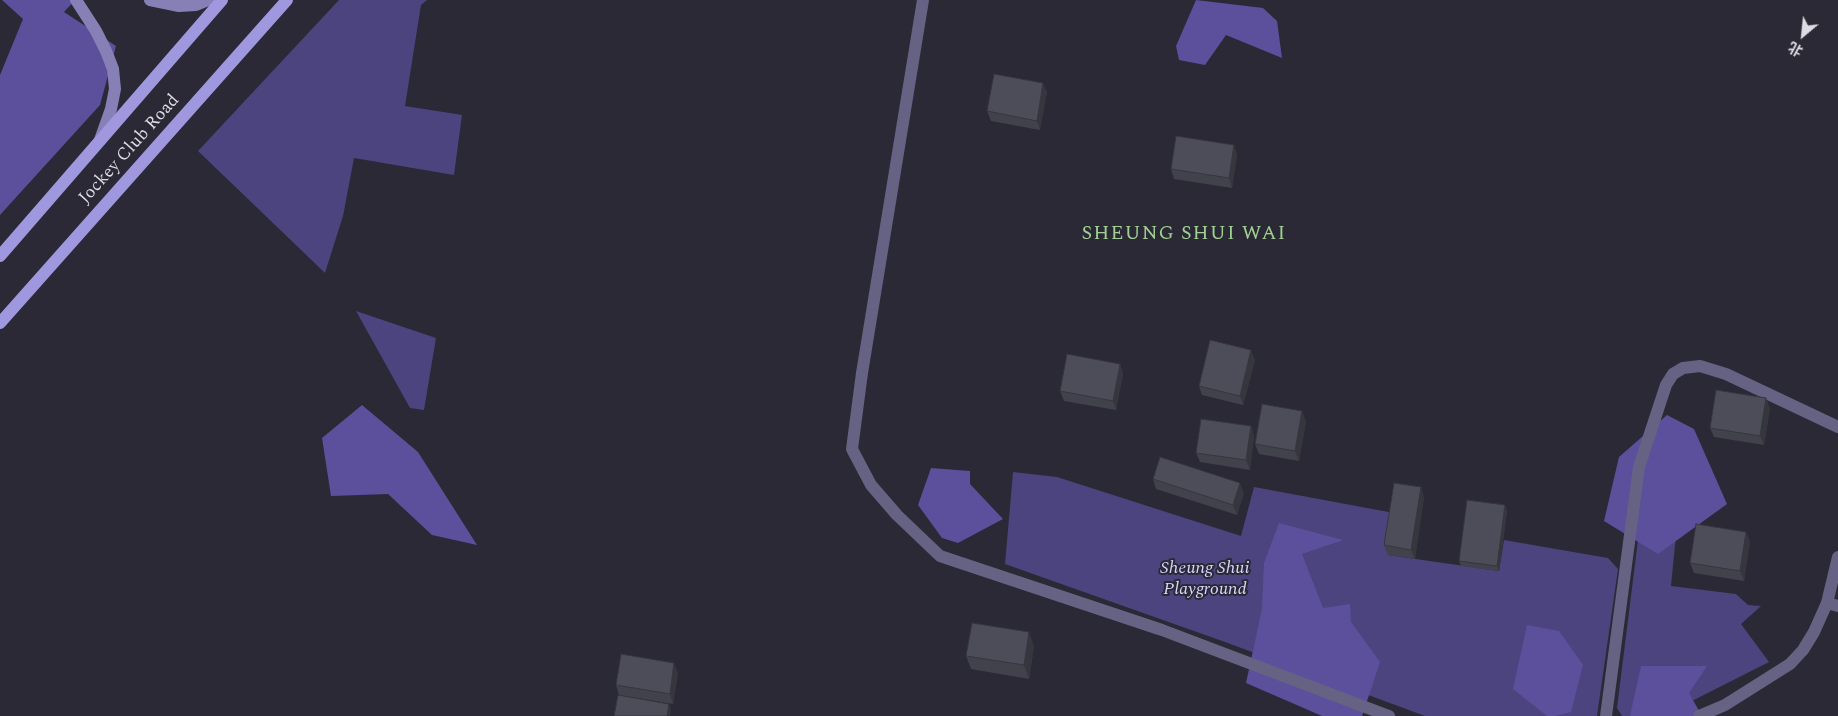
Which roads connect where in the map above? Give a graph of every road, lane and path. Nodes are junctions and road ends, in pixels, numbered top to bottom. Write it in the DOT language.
graph roads {
  1 [pos="76,0"];
  2 [pos="150,0"];
  3 [pos="208,0"];
  4 [pos="222,0"];
  5 [pos="287,0"];
  6 [pos="923,0"];
  7 [pos="100,140"];
  8 [pos="0,256"];
  9 [pos="0,323"];
  10 [pos="1838,427"];
  11 [pos="1838,557"];
  12 [pos="1832,605"];
  13 [pos="1389,716"];
  14 [pos="1606,716"];
  15 [pos="1699,716"];
  1 -- 7 [label="street"];
  2 -- 3 [label="street"];
  4 -- 7 [label="main road, Jockey Club Road"];
  5 -- 9 [label="main road, Jockey Club Road"];
  6 -- 13 [label="street"];
  7 -- 8 [label="main road, Jockey Club Road"];
  10 -- 14 [label="street"];
  11 -- 12 [label="street"];
  12 -- 15 [label="street"];
}
